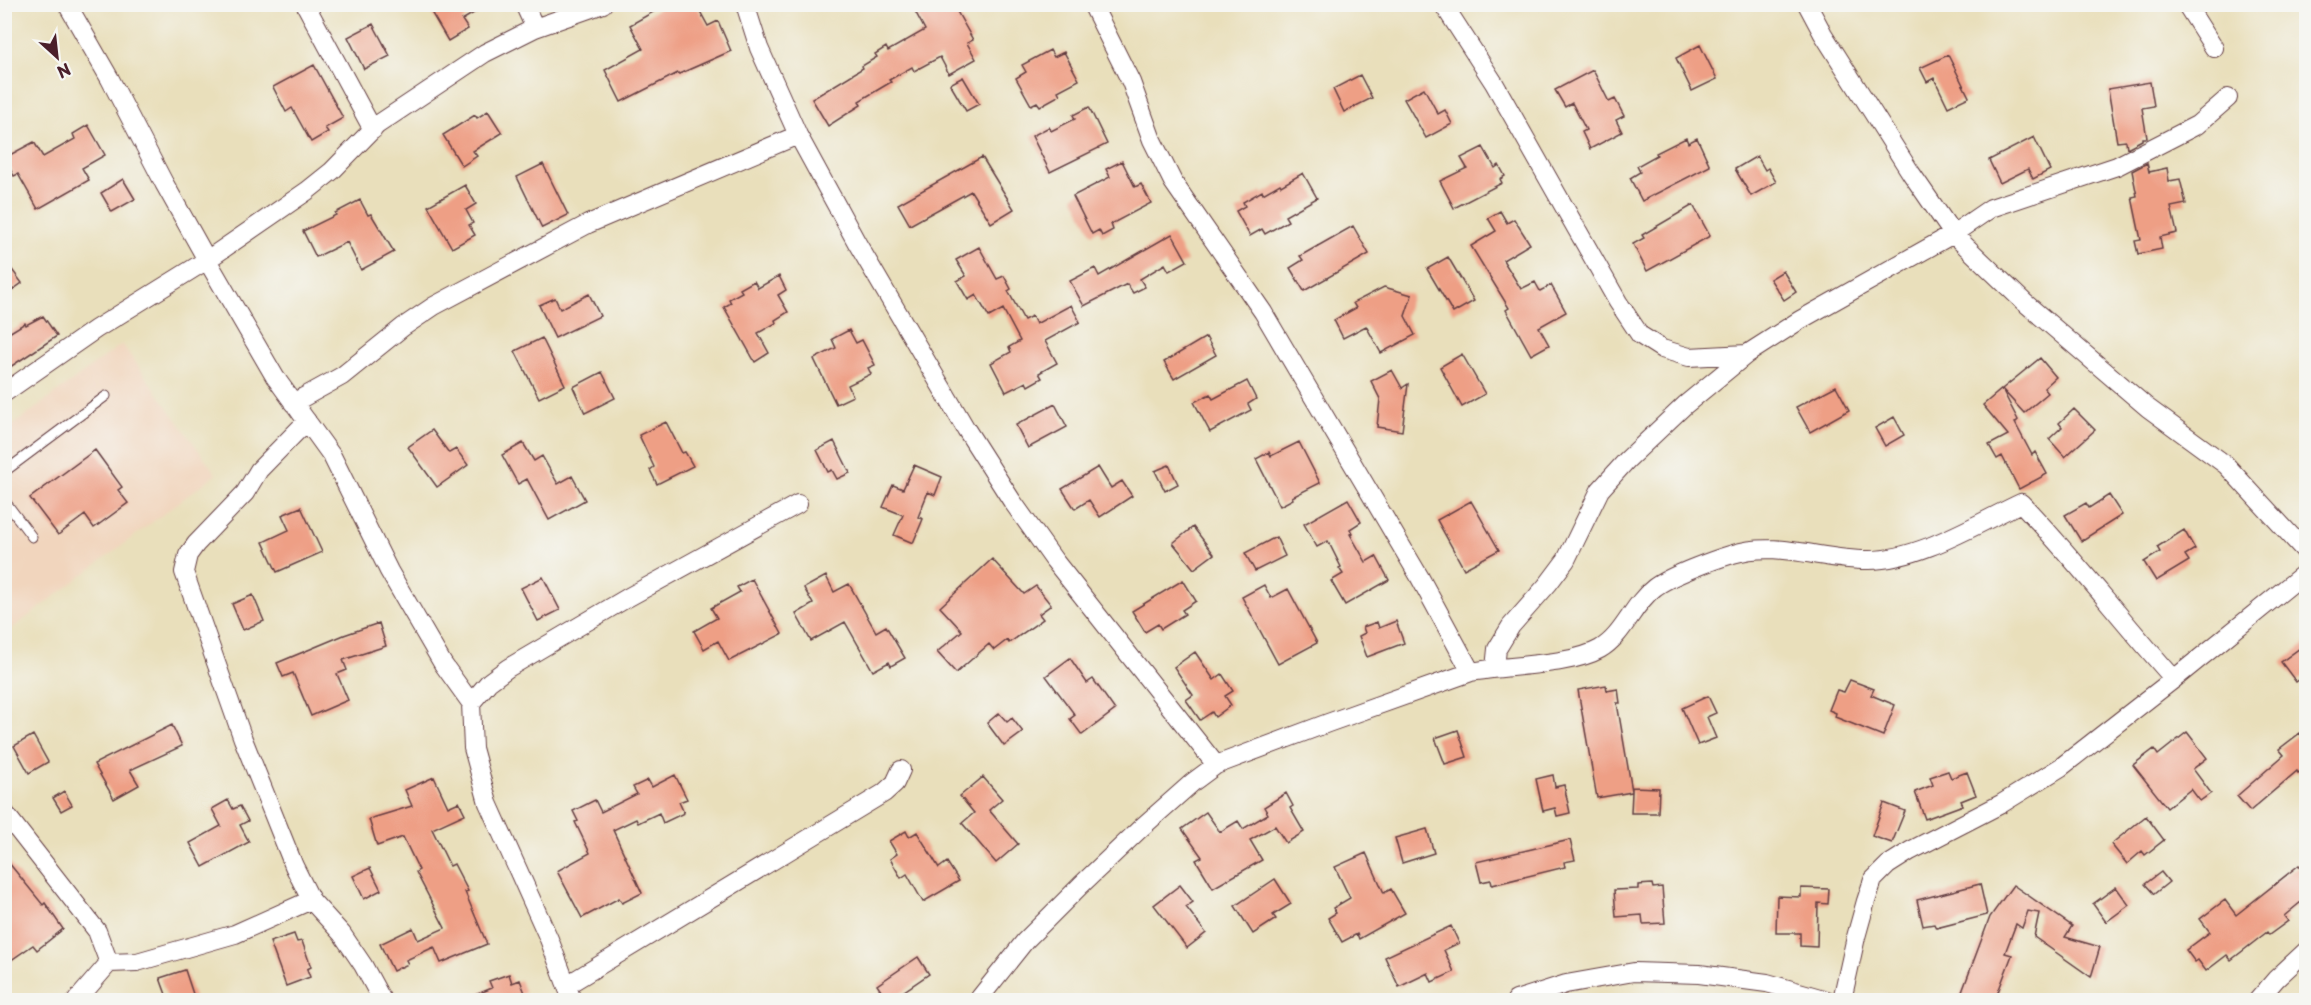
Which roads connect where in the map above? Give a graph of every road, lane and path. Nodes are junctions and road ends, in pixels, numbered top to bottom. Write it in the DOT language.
graph roads {
  1 [pos="67,4"];
  2 [pos="305,4"];
  3 [pos="524,4"];
  4 [pos="603,4"];
  5 [pos="745,4"];
  6 [pos="1092,4"];
  7 [pos="1443,4"];
  8 [pos="1808,4"];
  9 [pos="2186,4"];
  10 [pos="535,28"];
  11 [pos="2214,48"];
  12 [pos="2228,98"];
  13 [pos="373,130"];
  14 [pos="798,135"];
  15 [pos="1953,234"];
  16 [pos="207,260"];
  17 [pos="1747,354"];
  18 [pos="4,393"];
  19 [pos="105,396"];
  20 [pos="293,402"];
  21 [pos="307,420"];
  22 [pos="4,472"];
  23 [pos="4,500"];
  24 [pos="798,504"];
  25 [pos="32,537"];
  26 [pos="2307,552"];
  27 [pos="2307,572"];
  28 [pos="1495,668"];
  29 [pos="1471,672"];
  30 [pos="2174,679"];
  31 [pos="471,703"];
  32 [pos="1216,765"];
  33 [pos="901,770"];
  34 [pos="4,812"];
  35 [pos="311,900"];
  36 [pos="2307,951"];
  37 [pos="110,963"];
  38 [pos="569,993"];
  39 [pos="77,1000"];
  40 [pos="382,1000"];
  41 [pos="978,1000"];
  42 [pos="1516,1000"];
  43 [pos="1827,1000"];
  44 [pos="1842,1000"];
  45 [pos="2258,1000"];
  1 -- 16 [label="street"];
  2 -- 13 [label="street"];
  3 -- 10 [label="street"];
  4 -- 10 [label="street"];
  5 -- 14 [label="street"];
  6 -- 29 [label="street"];
  7 -- 17 [label="street"];
  8 -- 15 [label="street"];
  9 -- 11 [label="street"];
  10 -- 13 [label="street"];
  12 -- 15 [label="street"];
  13 -- 16 [label="street"];
  14 -- 20 [label="street"];
  14 -- 32 [label="street"];
  15 -- 17 [label="street"];
  15 -- 26 [label="street"];
  16 -- 18 [label="street"];
  16 -- 20 [label="street"];
  17 -- 28 [label="street"];
  19 -- 22 [label="lane"];
  20 -- 21 [label="street"];
  21 -- 31 [label="street"];
  21 -- 35 [label="street"];
  23 -- 25 [label="lane"];
  24 -- 31 [label="street"];
  27 -- 30 [label="street"];
  28 -- 29 [label="street"];
  28 -- 30 [label="street"];
  29 -- 32 [label="street"];
  30 -- 44 [label="street"];
  31 -- 38 [label="street"];
  32 -- 41 [label="street"];
  33 -- 38 [label="street"];
  34 -- 37 [label="street"];
  35 -- 37 [label="street"];
  35 -- 40 [label="street"];
  36 -- 45 [label="street"];
  37 -- 39 [label="street"];
  42 -- 43 [label="street"];
}
